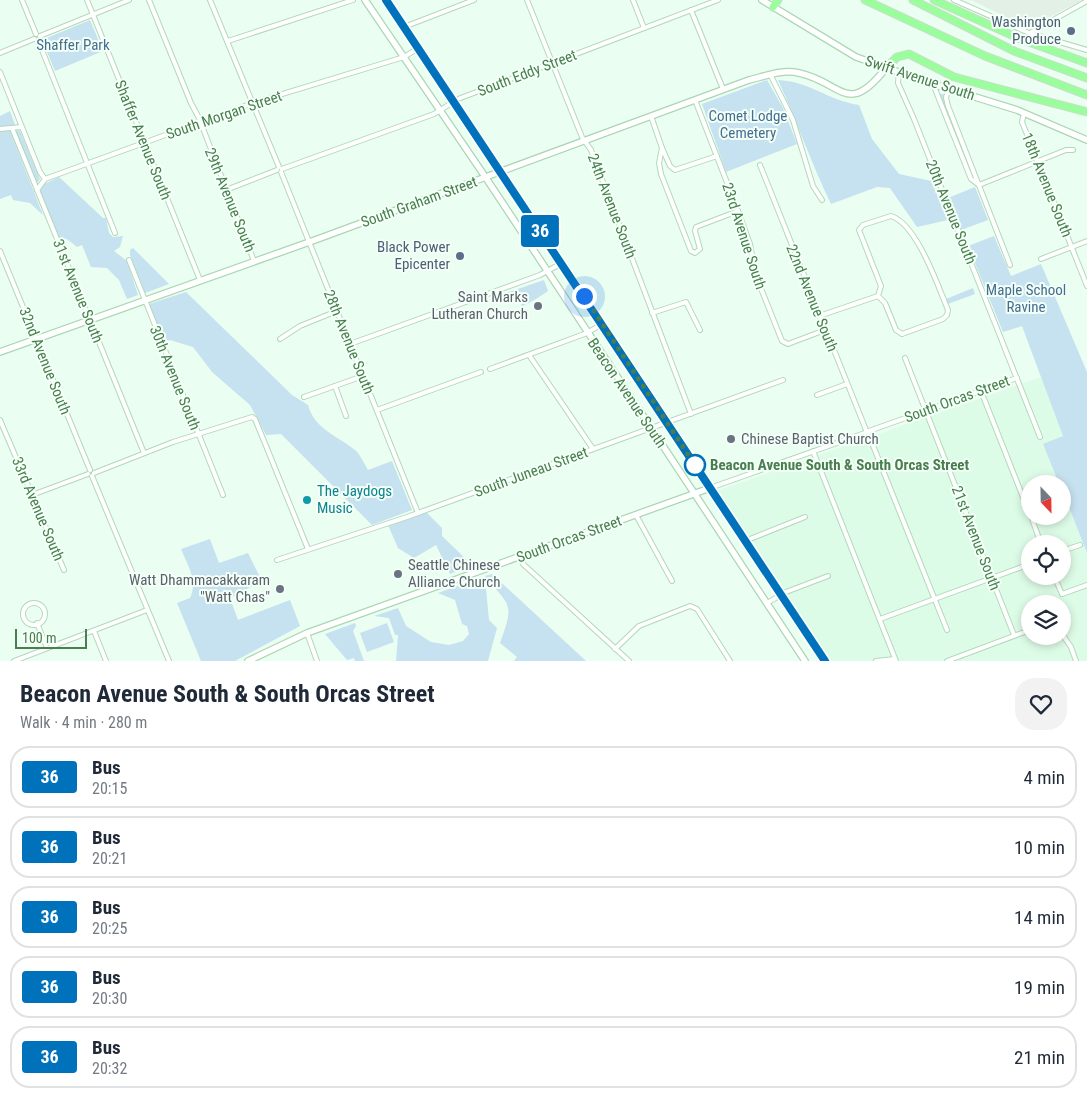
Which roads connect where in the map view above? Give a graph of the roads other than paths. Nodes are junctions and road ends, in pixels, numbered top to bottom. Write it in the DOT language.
graph roads {
  1 [pos="22,0"];
  2 [pos="87,0"];
  3 [pos="129,0"];
  4 [pos="149,0"];
  5 [pos="210,0"];
  6 [pos="353,0"];
  7 [pos="365,0"];
  8 [pos="386,0"];
  9 [pos="474,0"];
  10 [pos="526,0"];
  11 [pos="633,0"];
  12 [pos="718,0"];
  13 [pos="762,0"];
  14 [pos="778,0"];
  15 [pos="865,0"];
  16 [pos="913,0"];
  17 [pos="934,0"];
  18 [pos="954,0"];
  19 [pos="967,0"];
  20 [pos="1087,2"];
  21 [pos="968,7"];
  22 [pos="773,8"];
  23 [pos="692,10"];
  24 [pos="93,15"];
  25 [pos="404,28"];
  26 [pos="644,28"];
  27 [pos="1030,33"];
  28 [pos="37,37"];
  29 [pos="228,41"];
  30 [pos="417,49"];
  31 [pos="1087,50"];
  32 [pos="0,53"];
  33 [pos="404,56"];
  34 [pos="552,63"];
  35 [pos="1087,63"];
  36 [pos="886,68"];
  37 [pos="0,72"];
  38 [pos="899,72"];
  39 [pos="770,74"];
  40 [pos="1087,78"];
  41 [pos="933,84"];
  42 [pos="948,88"];
  43 [pos="724,89"];
  44 [pos="1087,95"];
  45 [pos="695,100"];
  46 [pos="452,102"];
  47 [pos="253,103"];
  48 [pos="439,111"];
  49 [pos="1087,112"];
  50 [pos="1024,113"];
  51 [pos="651,116"];
  52 [pos="200,122"];
  53 [pos="21,127"];
  54 [pos="12,128"];
  55 [pos="0,129"];
  56 [pos="1087,140"];
  57 [pos="585,141"];
  58 [pos="144,143"];
  59 [pos="662,148"];
  60 [pos="1073,150"];
  61 [pos="717,156"];
  62 [pos="1037,161"];
  63 [pos="88,163"];
  64 [pos="760,165"];
  65 [pos="280,169"];
  66 [pos="499,172"];
  67 [pos="486,178"];
  68 [pos="45,179"];
  69 [pos="979,185"];
  70 [pos="37,190"];
  71 [pos="226,190"];
  72 [pos="822,200"];
  73 [pos="738,211"];
  74 [pos="115,233"];
  75 [pos="1087,241"];
  76 [pos="309,242"];
  77 [pos="1072,247"];
  78 [pos="0,252"];
  79 [pos="1041,259"];
  80 [pos="129,260"];
  81 [pos="254,261"];
  82 [pos="562,263"];
  83 [pos="1010,265"];
  84 [pos="547,272"];
  85 [pos="200,280"];
  86 [pos="1087,286"];
  87 [pos="878,296"];
  88 [pos="143,300"];
  89 [pos="337,311"];
  90 [pos="652,313"];
  91 [pos="819,316"];
  92 [pos="90,320"];
  93 [pos="602,324"];
  94 [pos="700,330"];
  95 [pos="825,330"];
  96 [pos="587,333"];
  97 [pos="36,339"];
  98 [pos="280,339"];
  99 [pos="350,344"];
  100 [pos="0,352"];
  101 [pos="529,355"];
  102 [pos="905,358"];
  103 [pos="490,370"];
  104 [pos="482,372"];
  105 [pos="363,376"];
  106 [pos="1016,378"];
  107 [pos="783,380"];
  108 [pos="847,384"];
  109 [pos="335,386"];
  110 [pos="981,391"];
  111 [pos="817,395"];
  112 [pos="304,397"];
  113 [pos="377,410"];
  114 [pos="926,410"];
  115 [pos="691,414"];
  116 [pos="346,416"];
  117 [pos="0,420"];
  118 [pos="667,422"];
  119 [pos="651,428"];
  120 [pos="867,432"];
  121 [pos="198,434"];
  122 [pos="1040,437"];
  123 [pos="593,449"];
  124 [pos="813,451"];
  125 [pos="144,453"];
  126 [pos="91,473"];
  127 [pos="710,488"];
  128 [pos="1021,492"];
  129 [pos="223,494"];
  130 [pos="695,494"];
  131 [pos="32,495"];
  132 [pos="418,513"];
  133 [pos="636,515"];
  134 [pos="804,517"];
  135 [pos="745,541"];
  136 [pos="1080,545"];
  137 [pos="1071,548"];
  138 [pos="308,549"];
  139 [pos="521,556"];
  140 [pos="277,560"];
  141 [pos="1021,567"];
  142 [pos="64,570"];
  143 [pos="828,576"];
  144 [pos="991,578"];
  145 [pos="672,581"];
  146 [pos="1058,585"];
  147 [pos="1087,585"];
  148 [pos="782,595"];
  149 [pos="934,598"];
  150 [pos="767,603"];
  151 [pos="147,610"];
  152 [pos="880,618"];
  153 [pos="37,623"];
  154 [pos="947,630"];
  155 [pos="94,631"];
  156 [pos="307,633"];
  157 [pos="1021,633"];
  158 [pos="1014,635"];
  159 [pos="1069,645"];
  160 [pos="47,648"];
  161 [pos="616,649"];
  162 [pos="896,660"];
  163 [pos="14,661"];
  164 [pos="106,661"];
  165 [pos="169,661"];
  166 [pos="248,661"];
  167 [pos="317,661"];
  168 [pos="629,661"];
  169 [pos="730,661"];
  170 [pos="805,661"];
  171 [pos="825,661"];
  172 [pos="876,661"];
  173 [pos="947,661"];
  174 [pos="1076,661"];
  1 -- 28 [label="street"];
  2 -- 24 [label="street, Shaffer Avenue South"];
  3 -- 24 [label="street"];
  4 -- 52 [label="street, 29th Avenue South"];
  5 -- 29 [label="street, 28th Avenue South"];
  6 -- 29 [label="street"];
  7 -- 33 [label="street, Beacon Avenue South"];
  8 -- 25 [label="street, Beacon Avenue South"];
  9 -- 25 [label="street"];
  10 -- 34 [label="street, 24th Avenue South"];
  11 -- 26 [label="street"];
  12 -- 23 [label="street, South Eddy Street"];
  13 -- 22 [label="street, Swift Avenue South"];
  14 -- 22 [label="highway"];
  15 -- 44 [label="highway"];
  16 -- 40 [label="highway"];
  17 -- 35 [label="highway"];
  18 -- 21 [label="street"];
  19 -- 21 [label="street"];
  20 -- 27 [label="street"];
  21 -- 27 [label="street"];
  22 -- 36 [label="street, Swift Avenue South"];
  23 -- 26 [label="street, South Eddy Street"];
  23 -- 43 [label="street"];
  24 -- 28 [label="street"];
  24 -- 58 [label="street, Shaffer Avenue South"];
  25 -- 30 [label="street, Beacon Avenue South"];
  26 -- 34 [label="street, South Eddy Street"];
  27 -- 31 [label="street"];
  28 -- 32 [label="street"];
  28 -- 63 [label="street"];
  29 -- 47 [label="street, 28th Avenue South"];
  30 -- 33 [label="street, South Morgan Street"];
  30 -- 46 [label="street, Beacon Avenue South"];
  33 -- 47 [label="street, South Morgan Street"];
  33 -- 48 [label="street, Beacon Avenue South"];
  34 -- 46 [label="street, South Eddy Street"];
  34 -- 57 [label="street, 24th Avenue South"];
  36 -- 38 [label="street, Swift Avenue South"];
  36 -- 39 [label="street, South Graham Street"];
  36 -- 49 [label="highway"];
  37 -- 53 [label="street"];
  38 -- 41 [label="street, Swift Avenue South"];
  38 -- 106 [label="street, 20th Avenue South"];
  39 -- 43 [label="street, South Graham Street"];
  39 -- 72 [label="street"];
  41 -- 42 [label="street, Swift Avenue South"];
  41 -- 69 [label="street"];
  42 -- 50 [label="street, Swift Avenue South"];
  42 -- 69 [label="street"];
  43 -- 45 [label="street, South Graham Street"];
  45 -- 51 [label="street, South Graham Street"];
  45 -- 61 [label="street, 23rd Avenue South"];
  46 -- 48 [label="street, South Eddy Street"];
  46 -- 66 [label="street, Beacon Avenue South"];
  47 -- 52 [label="street, South Morgan Street"];
  47 -- 65 [label="street, 28th Avenue South"];
  48 -- 65 [label="street, South Eddy Street"];
  48 -- 67 [label="street, Beacon Avenue South"];
  50 -- 56 [label="street, Swift Avenue South"];
  50 -- 62 [label="street, 18th Avenue South"];
  51 -- 57 [label="street, South Graham Street"];
  51 -- 59 [label="street"];
  52 -- 58 [label="street, South Morgan Street"];
  52 -- 71 [label="street, 29th Avenue South"];
  53 -- 54 [label="street"];
  53 -- 68 [label="street"];
  54 -- 55 [label="street"];
  54 -- 70 [label="street, 31st Avenue South"];
  57 -- 66 [label="street, South Graham Street"];
  57 -- 90 [label="street, 24th Avenue South"];
  58 -- 63 [label="street, South Morgan Street"];
  58 -- 85 [label="street, Shaffer Avenue South"];
  59 -- 61 [label="street"];
  59 -- 73 [label="street"];
  60 -- 62 [label="street"];
  61 -- 73 [label="street, 23rd Avenue South"];
  62 -- 69 [label="street"];
  62 -- 77 [label="street, 18th Avenue South"];
  63 -- 68 [label="street, South Morgan Street"];
  63 -- 74 [label="street"];
  64 -- 91 [label="street, 22nd Avenue South"];
  65 -- 71 [label="street, South Eddy Street"];
  65 -- 76 [label="street, 28th Avenue South"];
  66 -- 67 [label="street, South Graham Street"];
  66 -- 82 [label="street, Beacon Avenue South"];
  67 -- 76 [label="street, South Graham Street"];
  67 -- 84 [label="street, Beacon Avenue South"];
  68 -- 70 [label="street"];
  69 -- 83 [label="street"];
  70 -- 92 [label="street, 31st Avenue South"];
  71 -- 81 [label="street, 29th Avenue South"];
  73 -- 95 [label="street, 23rd Avenue South"];
  75 -- 77 [label="street"];
  76 -- 81 [label="street, South Graham Street"];
  76 -- 89 [label="street, 28th Avenue South"];
  77 -- 79 [label="street"];
  77 -- 86 [label="street, 18th Avenue South"];
  78 -- 97 [label="street, 32nd Avenue South"];
  80 -- 88 [label="street, 30th Avenue South"];
  81 -- 85 [label="street, South Graham Street"];
  82 -- 84 [label="street"];
  82 -- 93 [label="street, Beacon Avenue South"];
  84 -- 96 [label="street, Beacon Avenue South"];
  84 -- 99 [label="street"];
  85 -- 88 [label="street, South Graham Street"];
  87 -- 87 [label="street"];
  87 -- 91 [label="street"];
  88 -- 92 [label="street, South Graham Street"];
  88 -- 121 [label="street, 30th Avenue South"];
  89 -- 98 [label="street"];
  89 -- 99 [label="street, 28th Avenue South"];
  90 -- 94 [label="street"];
  90 -- 115 [label="street, 24th Avenue South"];
  91 -- 95 [label="street, 22nd Avenue South"];
  92 -- 97 [label="street, South Graham Street"];
  92 -- 125 [label="street, 31st Avenue South"];
  93 -- 96 [label="street"];
  93 -- 118 [label="street, Beacon Avenue South"];
  95 -- 108 [label="street, 22nd Avenue South"];
  96 -- 101 [label="street"];
  96 -- 119 [label="street, Beacon Avenue South"];
  97 -- 100 [label="street, South Graham Street"];
  97 -- 126 [label="street, 32nd Avenue South"];
  99 -- 105 [label="street, 28th Avenue South"];
  101 -- 103 [label="street"];
  101 -- 123 [label="street"];
  102 -- 114 [label="street, 21st Avenue South"];
  104 -- 113 [label="street"];
  105 -- 109 [label="street"];
  105 -- 113 [label="street, 28th Avenue South"];
  106 -- 110 [label="street, South Orcas Street"];
  106 -- 122 [label="street, 20th Avenue South"];
  107 -- 115 [label="street, South Juneau Street"];
  108 -- 111 [label="street"];
  108 -- 120 [label="street, 22nd Avenue South"];
  109 -- 112 [label="street"];
  109 -- 116 [label="street"];
  110 -- 114 [label="street, South Orcas Street"];
  110 -- 128 [label="street"];
  113 -- 132 [label="street, 28th Avenue South"];
  114 -- 120 [label="street, South Orcas Street"];
  114 -- 144 [label="street, 21st Avenue South"];
  115 -- 118 [label="street, South Juneau Street"];
  117 -- 131 [label="street, 33rd Avenue South"];
  118 -- 119 [label="street, South Juneau Street"];
  118 -- 127 [label="street, Beacon Avenue South"];
  119 -- 123 [label="street, South Juneau Street"];
  119 -- 130 [label="street, Beacon Avenue South"];
  120 -- 124 [label="street, South Orcas Street"];
  120 -- 149 [label="street, 22nd Avenue South"];
  121 -- 125 [label="street"];
  121 -- 129 [label="street, 30th Avenue South"];
  121 -- 138 [label="street"];
  123 -- 132 [label="street, South Juneau Street"];
  124 -- 127 [label="street, South Orcas Street"];
  124 -- 152 [label="street"];
  125 -- 126 [label="street"];
  126 -- 131 [label="street"];
  126 -- 151 [label="street, 32nd Avenue South"];
  127 -- 130 [label="street, South Orcas Street"];
  127 -- 135 [label="street, Beacon Avenue South"];
  130 -- 133 [label="street, South Orcas Street"];
  130 -- 150 [label="street, Beacon Avenue South"];
  131 -- 142 [label="street, 33rd Avenue South"];
  132 -- 138 [label="street, South Juneau Street"];
  133 -- 139 [label="street, South Orcas Street"];
  133 -- 145 [label="street"];
  134 -- 135 [label="street"];
  135 -- 148 [label="street, Beacon Avenue South"];
  136 -- 137 [label="street"];
  138 -- 140 [label="street, South Juneau Street"];
  139 -- 156 [label="street, South Orcas Street"];
  139 -- 161 [label="street"];
  141 -- 144 [label="street"];
  143 -- 148 [label="street"];
  144 -- 149 [label="street"];
  144 -- 158 [label="street, 21st Avenue South"];
  146 -- 147 [label="street"];
  148 -- 150 [label="street"];
  148 -- 171 [label="street, Beacon Avenue South"];
  149 -- 152 [label="street"];
  149 -- 154 [label="street, 22nd Avenue South"];
  150 -- 170 [label="street, Beacon Avenue South"];
  151 -- 155 [label="street"];
  151 -- 165 [label="street, 32nd Avenue South"];
  152 -- 162 [label="street"];
  153 -- 153 [label="street"];
  153 -- 160 [label="street"];
  155 -- 160 [label="street"];
  155 -- 164 [label="street"];
  156 -- 166 [label="street, South Orcas Street"];
  156 -- 167 [label="street"];
  157 -- 158 [label="street"];
  158 -- 173 [label="street"];
  159 -- 174 [label="street"];
  160 -- 163 [label="street"];
  161 -- 168 [label="street"];
  161 -- 169 [label="street"];
  162 -- 172 [label="street"];
}
